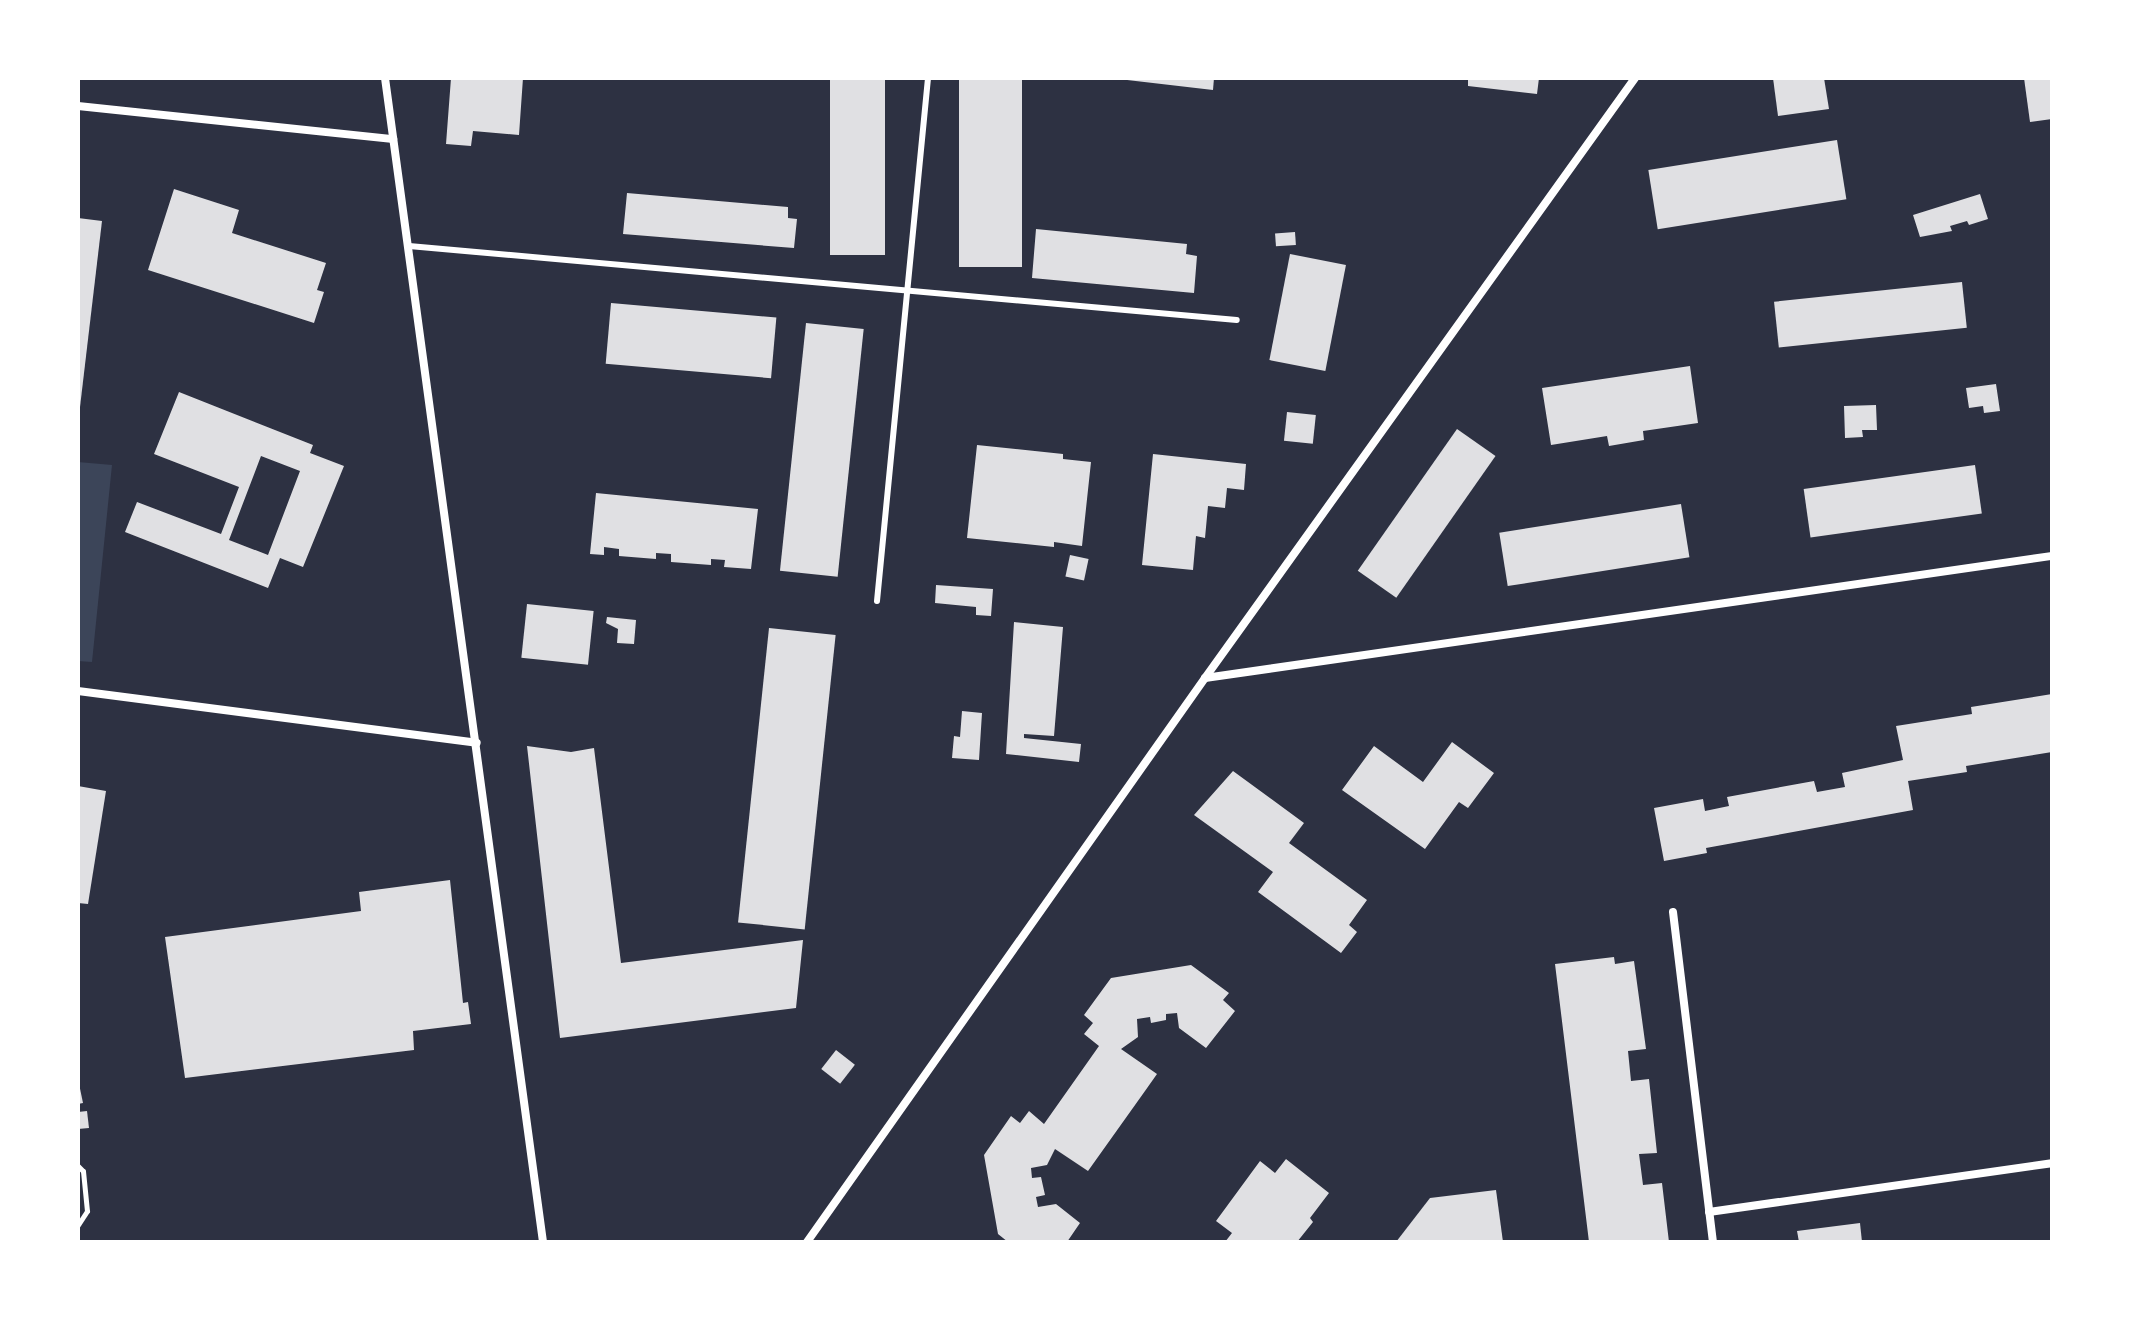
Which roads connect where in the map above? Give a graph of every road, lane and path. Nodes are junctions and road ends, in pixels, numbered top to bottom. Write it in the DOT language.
graph roads {
  1 [pos="385,78"];
  2 [pos="928,78"];
  3 [pos="1635,78"];
  4 [pos="78,106"];
  5 [pos="393,139"];
  6 [pos="409,246"];
  7 [pos="907,293"];
  8 [pos="1237,320"];
  9 [pos="2052,556"];
  10 [pos="877,601"];
  11 [pos="1205,678"];
  12 [pos="78,691"];
  13 [pos="477,743"];
  14 [pos="1673,912"];
  15 [pos="2052,1163"];
  16 [pos="78,1166"];
  17 [pos="1709,1212"];
  18 [pos="78,1225"];
  19 [pos="543,1242"];
  20 [pos="807,1242"];
  21 [pos="1713,1242"];
  1 -- 5 [label="street"];
  2 -- 7 [label="lane"];
  3 -- 11 [label="street"];
  4 -- 5 [label="street"];
  5 -- 6 [label="street"];
  6 -- 7 [label="lane"];
  6 -- 13 [label="street"];
  7 -- 8 [label="lane"];
  7 -- 10 [label="lane"];
  9 -- 11 [label="street"];
  11 -- 20 [label="street"];
  12 -- 13 [label="street"];
  13 -- 19 [label="street"];
  14 -- 17 [label="street"];
  15 -- 17 [label="street"];
  16 -- 18 [label="path"];
  17 -- 21 [label="street"];
}
